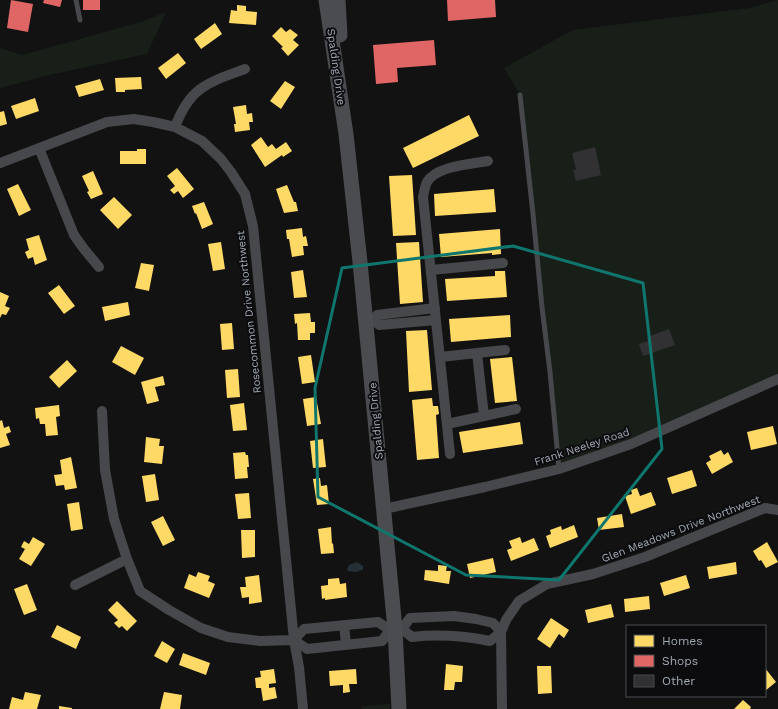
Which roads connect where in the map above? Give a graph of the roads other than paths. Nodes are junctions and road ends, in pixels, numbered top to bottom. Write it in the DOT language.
graph roads {
  1 [pos="76,0"];
  2 [pos="326,0"];
  3 [pos="338,0"];
  4 [pos="80,20"];
  5 [pos="245,69"];
  6 [pos="520,95"];
  7 [pos="175,127"];
  8 [pos="346,134"];
  9 [pos="39,148"];
  10 [pos="488,161"];
  11 [pos="0,163"];
  12 [pos="503,263"];
  13 [pos="99,267"];
  14 [pos="431,270"];
  15 [pos="435,308"];
  16 [pos="436,320"];
  17 [pos="370,321"];
  18 [pos="505,350"];
  19 [pos="477,353"];
  20 [pos="440,357"];
  21 [pos="778,379"];
  22 [pos="516,409"];
  23 [pos="102,411"];
  24 [pos="484,416"];
  25 [pos="447,424"];
  26 [pos="450,454"];
  27 [pos="559,469"];
  28 [pos="384,509"];
  29 [pos="778,510"];
  30 [pos="127,559"];
  31 [pos="75,585"];
  32 [pos="344,625"];
  33 [pos="396,629"];
  34 [pos="501,632"];
  35 [pos="294,640"];
  36 [pos="346,644"];
  37 [pos="303,709"];
  38 [pos="399,709"];
  39 [pos="502,709"];
  1 -- 4 [label="lane"];
  2 -- 8 [label="main road, Spalding Drive"];
  3 -- 8 [label="main road, Spalding Drive"];
  5 -- 7 [label="street"];
  6 -- 27 [label="lane"];
  7 -- 9 [label="street, Rosecommon Drive Northwest"];
  7 -- 35 [label="street, Rosecommon Drive Northwest"];
  8 -- 17 [label="main road, Spalding Drive"];
  9 -- 11 [label="street, Rosecommon Drive Northwest"];
  9 -- 13 [label="street"];
  10 -- 14 [label="street"];
  12 -- 14 [label="street"];
  14 -- 15 [label="street"];
  15 -- 16 [label="street"];
  15 -- 17 [label="street"];
  16 -- 17 [label="street"];
  16 -- 20 [label="street"];
  17 -- 28 [label="main road, Spalding Drive"];
  18 -- 19 [label="street"];
  19 -- 20 [label="street"];
  19 -- 24 [label="street"];
  20 -- 25 [label="street"];
  21 -- 27 [label="street, Frank Neeley Road"];
  22 -- 24 [label="street"];
  23 -- 30 [label="street"];
  24 -- 25 [label="street"];
  25 -- 26 [label="street"];
  27 -- 28 [label="street, Frank Neeley Road"];
  28 -- 33 [label="main road, Spalding Drive"];
  29 -- 34 [label="street, Glen Meadows Drive Northwest"];
  30 -- 31 [label="street"];
  30 -- 35 [label="street"];
  32 -- 33 [label="street"];
  32 -- 35 [label="street"];
  32 -- 36 [label="street"];
  33 -- 34 [label="street"];
  33 -- 34 [label="street"];
  33 -- 36 [label="street"];
  33 -- 38 [label="main road, Spalding Drive"];
  34 -- 39 [label="street, Glen Meadows Drive Northwest"];
  35 -- 36 [label="street"];
  35 -- 37 [label="street, Rosecommon Drive Northwest"];
}
